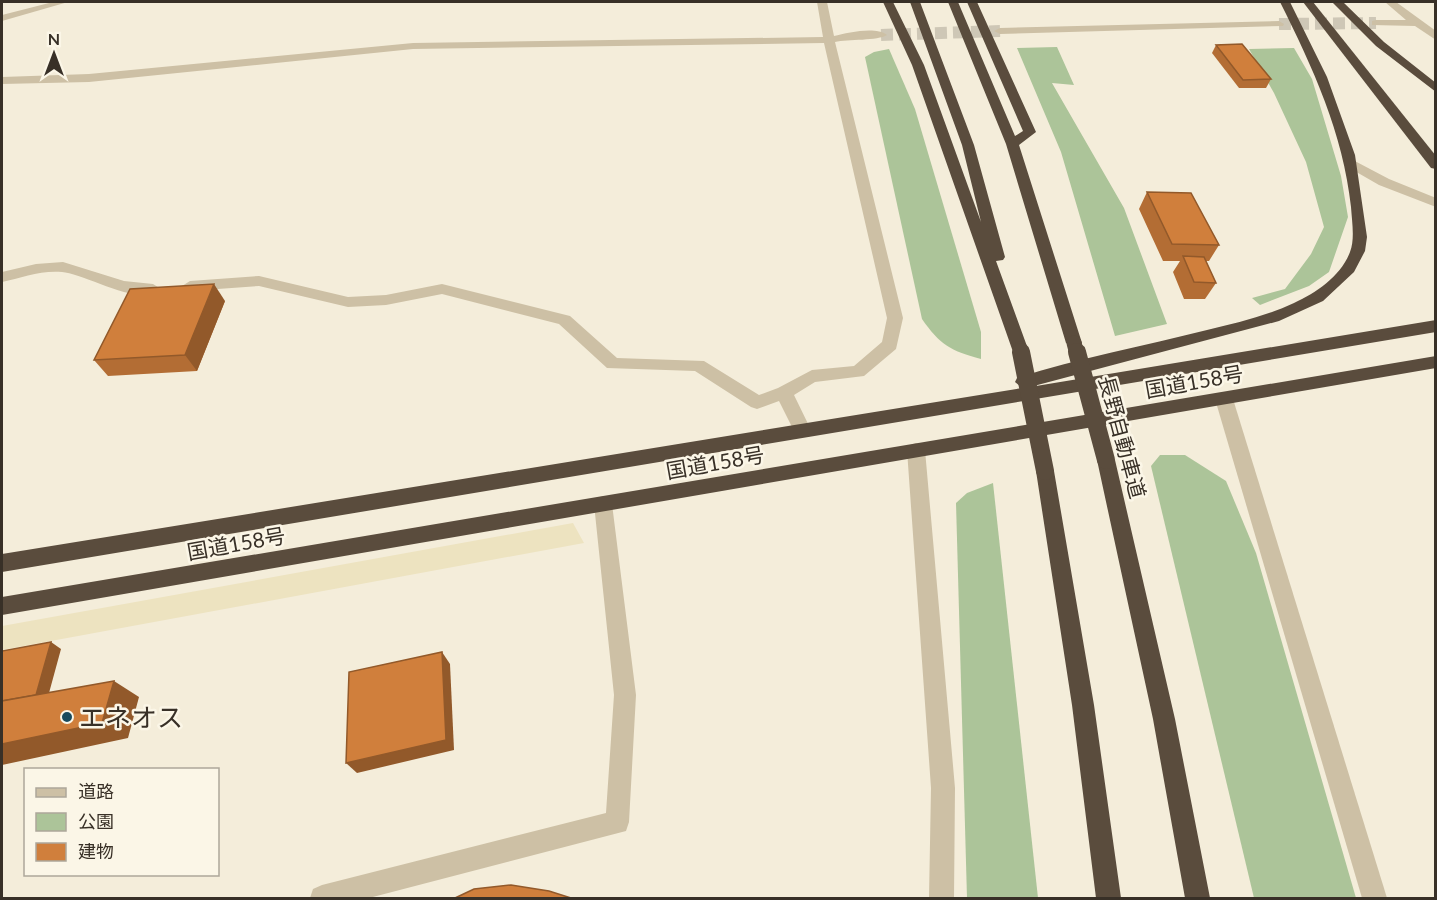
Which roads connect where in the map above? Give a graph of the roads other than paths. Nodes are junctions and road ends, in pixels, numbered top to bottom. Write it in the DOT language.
graph roads {
  1 [pos="63,2"];
  2 [pos="822,2"];
  3 [pos="888,2"];
  4 [pos="915,2"];
  5 [pos="952,2"];
  6 [pos="972,2"];
  7 [pos="1285,2"];
  8 [pos="1308,2"];
  9 [pos="1337,2"];
  10 [pos="1390,2"];
  11 [pos="2,18"];
  12 [pos="1376,23"];
  13 [pos="1417,23"];
  14 [pos="1279,24"];
  15 [pos="1000,31"];
  16 [pos="881,35"];
  17 [pos="1436,37"];
  18 [pos="828,40"];
  19 [pos="1380,44"];
  20 [pos="2,81"];
  21 [pos="1436,81"];
  22 [pos="1436,89"];
  23 [pos="1012,144"];
  24 [pos="1351,163"];
  25 [pos="1436,165"];
  26 [pos="1436,203"];
  27 [pos="2,277"];
  28 [pos="1436,326"];
  29 [pos="1020,349"];
  30 [pos="1436,362"];
  31 [pos="784,393"];
  32 [pos="1224,399"];
  33 [pos="894,415"];
  34 [pos="803,432"];
  35 [pos="916,450"];
  36 [pos="603,504"];
  37 [pos="2,562"];
  38 [pos="2,606"];
  39 [pos="322,898"];
  40 [pos="942,898"];
  41 [pos="1109,898"];
  42 [pos="1198,898"];
  43 [pos="1375,898"];
  1 -- 11 [label="street"];
  2 -- 18 [label="street"];
  3 -- 29 [label="highway"];
  4 -- 29 [label="highway"];
  5 -- 23 [label="highway, 長野自動車道"];
  6 -- 23 [label="highway"];
  7 -- 24 [label="highway"];
  8 -- 25 [label="highway"];
  9 -- 19 [label="highway"];
  10 -- 13 [label="street"];
  12 -- 13 [label="street"];
  13 -- 17 [label="street"];
  14 -- 15 [label="street"];
  16 -- 18 [label="street"];
  18 -- 20 [label="street"];
  18 -- 31 [label="street"];
  19 -- 21 [label="highway"];
  19 -- 22 [label="highway"];
  23 -- 42 [label="highway, 長野自動車道, bridge"];
  24 -- 26 [label="street"];
  24 -- 33 [label="highway"];
  27 -- 31 [label="street"];
  28 -- 33 [label="highway, 国道158号"];
  29 -- 41 [label="highway, bridge"];
  30 -- 32 [label="highway, 国道158号"];
  31 -- 34 [label="street"];
  32 -- 35 [label="highway, 国道158号"];
  32 -- 43 [label="street"];
  33 -- 34 [label="highway, 国道158号"];
  34 -- 37 [label="highway, 国道158号"];
  35 -- 36 [label="highway, 国道158号"];
  35 -- 40 [label="street"];
  36 -- 38 [label="highway, 国道158号"];
  36 -- 39 [label="street"];
}
